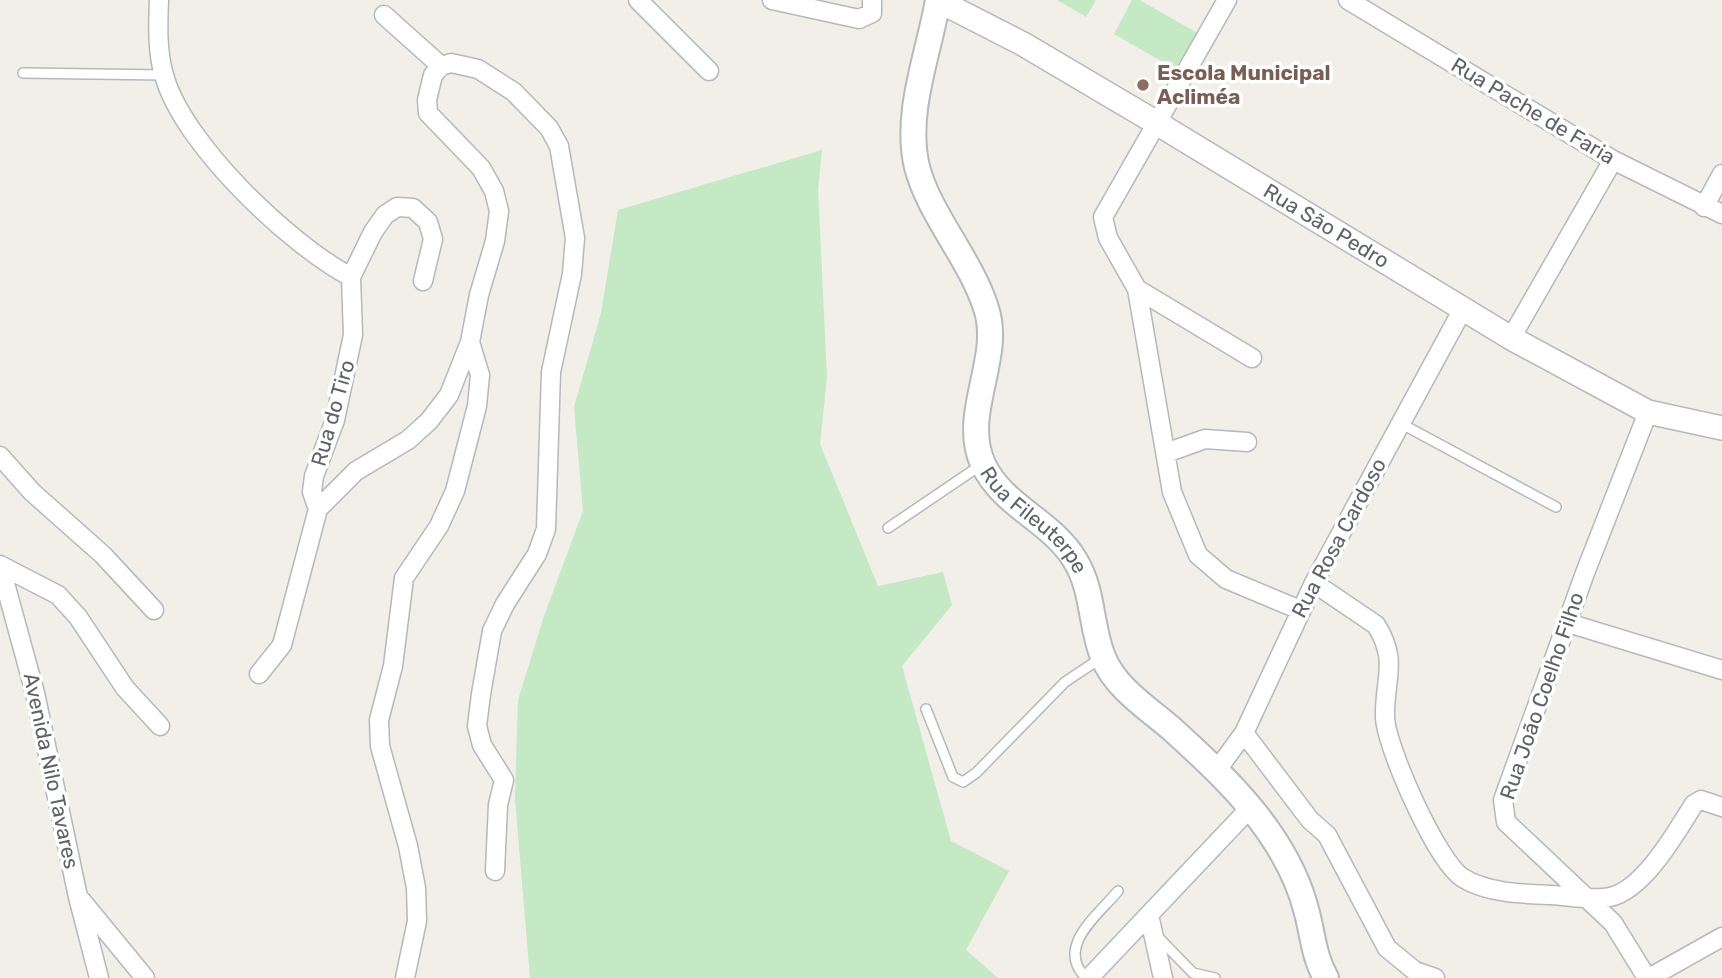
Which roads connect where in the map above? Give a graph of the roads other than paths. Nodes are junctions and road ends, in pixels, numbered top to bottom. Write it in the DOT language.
graph roads {
  1 [pos="159,0"];
  2 [pos="638,0"];
  3 [pos="772,0"];
  4 [pos="872,0"];
  5 [pos="938,0"];
  6 [pos="1227,0"];
  7 [pos="1348,0"];
  8 [pos="384,15"];
  9 [pos="441,66"];
  10 [pos="709,71"];
  11 [pos="23,73"];
  12 [pos="164,75"];
  13 [pos="1155,122"];
  14 [pos="1614,160"];
  15 [pos="1722,174"];
  16 [pos="1704,207"];
  17 [pos="1722,214"];
  18 [pos="351,277"];
  19 [pos="423,281"];
  20 [pos="1138,289"];
  21 [pos="1464,307"];
  22 [pos="1511,338"];
  23 [pos="470,342"];
  24 [pos="1252,358"];
  25 [pos="1648,412"];
  26 [pos="1400,422"];
  27 [pos="1722,428"];
  28 [pos="1247,442"];
  29 [pos="1166,453"];
  30 [pos="0,456"];
  31 [pos="983,464"];
  32 [pos="1556,507"];
  33 [pos="318,509"];
  34 [pos="888,528"];
  35 [pos="0,565"];
  36 [pos="1314,583"];
  37 [pos="154,610"];
  38 [pos="1300,610"];
  39 [pos="1568,623"];
  40 [pos="1103,657"];
  41 [pos="1722,670"];
  42 [pos="258,674"];
  43 [pos="926,709"];
  44 [pos="160,726"];
  45 [pos="1244,733"];
  46 [pos="1217,770"];
  47 [pos="1722,807"];
  48 [pos="1250,808"];
  49 [pos="495,872"];
  50 [pos="1118,891"];
  51 [pos="78,897"];
  52 [pos="1588,897"];
  53 [pos="1151,924"];
  54 [pos="1722,937"];
  55 [pos="99,978"];
  56 [pos="145,978"];
  57 [pos="405,978"];
  58 [pos="1088,978"];
  59 [pos="1163,978"];
  60 [pos="1216,978"];
  61 [pos="1326,978"];
  62 [pos="1435,978"];
  63 [pos="1648,978"];
  1 -- 12 [label="street"];
  2 -- 10 [label="street"];
  3 -- 4 [label="street"];
  5 -- 13 [label="street, Rua São Pedro"];
  5 -- 31 [label="main road, Rua Fileuterpe"];
  6 -- 13 [label="street"];
  7 -- 14 [label="street, Rua Pache de Faria"];
  8 -- 9 [label="street"];
  9 -- 23 [label="street"];
  9 -- 49 [label="street"];
  11 -- 12 [label="lane"];
  12 -- 18 [label="street"];
  13 -- 20 [label="street"];
  13 -- 21 [label="street, Rua São Pedro"];
  14 -- 16 [label="street, Rua Pache de Faria"];
  14 -- 22 [label="street"];
  15 -- 16 [label="street"];
  16 -- 17 [label="street, Rua Pache de Faria"];
  18 -- 19 [label="street, Rua do Tiro"];
  18 -- 33 [label="street, Rua do Tiro"];
  20 -- 24 [label="street"];
  20 -- 29 [label="street"];
  21 -- 22 [label="street, Rua São Pedro"];
  21 -- 26 [label="street, Rua Rosa Cardoso"];
  22 -- 25 [label="street, Rua São Pedro"];
  23 -- 33 [label="street"];
  23 -- 57 [label="street"];
  25 -- 27 [label="street, Rua São Pedro"];
  25 -- 39 [label="street, Rua João Coelho Filho"];
  26 -- 32 [label="lane"];
  26 -- 36 [label="street, Rua Rosa Cardoso"];
  28 -- 29 [label="street"];
  29 -- 38 [label="street"];
  30 -- 37 [label="street"];
  31 -- 34 [label="lane"];
  31 -- 40 [label="main road, Rua Fileuterpe"];
  33 -- 42 [label="street, Rua do Tiro"];
  35 -- 44 [label="street"];
  35 -- 51 [label="street, Avenida Nilo Tavares"];
  36 -- 38 [label="street, Rua Rosa Cardoso"];
  36 -- 52 [label="street"];
  38 -- 45 [label="street, Rua Rosa Cardoso"];
  39 -- 41 [label="street"];
  39 -- 52 [label="street, Rua João Coelho Filho"];
  40 -- 43 [label="lane"];
  40 -- 46 [label="main road, Rua Fileuterpe"];
  45 -- 46 [label="street, Rua Rosa Cardoso"];
  45 -- 62 [label="street"];
  46 -- 48 [label="main road, Rua Fileuterpe"];
  47 -- 52 [label="street"];
  48 -- 53 [label="street"];
  48 -- 61 [label="main road, Rua Fileuterpe"];
  50 -- 58 [label="lane"];
  51 -- 55 [label="street, Avenida Nilo Tavares"];
  51 -- 56 [label="street"];
  52 -- 63 [label="street, Rua João Coelho Filho"];
  53 -- 58 [label="street"];
  53 -- 59 [label="street"];
  53 -- 60 [label="lane"];
  54 -- 63 [label="street"];
}
